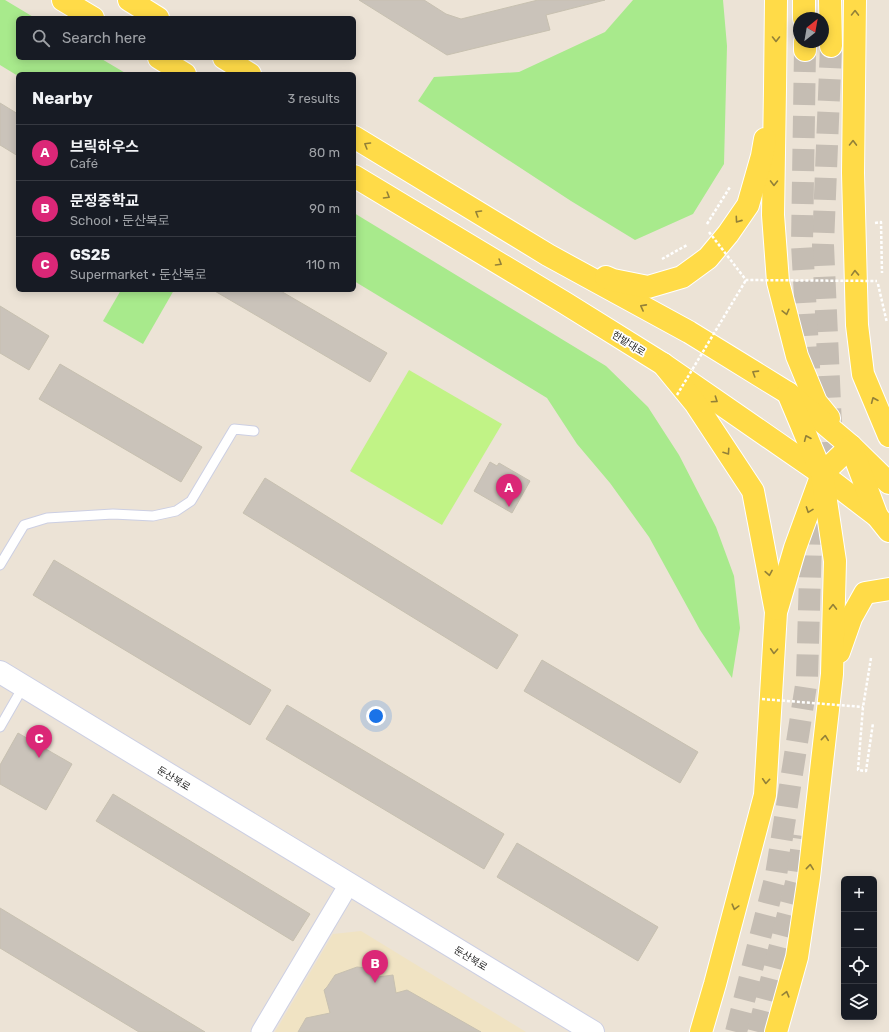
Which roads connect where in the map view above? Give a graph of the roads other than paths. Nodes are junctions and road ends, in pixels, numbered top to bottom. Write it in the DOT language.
graph roads {
  1 [pos="63,0"];
  2 [pos="129,0"];
  3 [pos="776,0"];
  4 [pos="804,0"];
  5 [pos="830,0"];
  6 [pos="855,0"];
  7 [pos="804,12"];
  8 [pos="90,16"];
  9 [pos="155,16"];
  10 [pos="831,46"];
  11 [pos="162,60"];
  12 [pos="227,60"];
  13 [pos="183,72"];
  14 [pos="247,72"];
  15 [pos="775,89"];
  16 [pos="356,138"];
  17 [pos="356,177"];
  18 [pos="548,255"];
  19 [pos="663,364"];
  20 [pos="788,393"];
  21 [pos="254,431"];
  22 [pos="889,436"];
  23 [pos="851,446"];
  24 [pos="822,474"];
  25 [pos="889,483"];
  26 [pos="883,524"];
  27 [pos="0,564"];
  28 [pos="889,589"];
  29 [pos="776,612"];
  30 [pos="0,672"];
  31 [pos="832,674"];
  32 [pos="23,687"];
  33 [pos="0,727"];
  34 [pos="349,884"];
  35 [pos="261,1032"];
  36 [pos="593,1032"];
  37 [pos="701,1032"];
  38 [pos="776,1032"];
  1 -- 8 [label="main road"];
  2 -- 9 [label="main road"];
  3 -- 15 [label="main road, one-way"];
  4 -- 7 [label="main road"];
  5 -- 10 [label="main road"];
  22 -- 6 [label="main road, one-way"];
  11 -- 13 [label="main road"];
  12 -- 14 [label="main road"];
  15 -- 18 [label="main road, one-way"];
  15 -- 23 [label="main road, one-way"];
  18 -- 16 [label="main road, one-way"];
  17 -- 19 [label="main road, 한밭대로, one-way"];
  20 -- 18 [label="main road, one-way"];
  19 -- 24 [label="main road, 한밭대로, one-way"];
  19 -- 29 [label="main road, one-way"];
  20 -- 23 [label="main road"];
  24 -- 20 [label="main road, one-way"];
  21 -- 27 [label="lane"];
  23 -- 24 [label="main road"];
  23 -- 25 [label="main road"];
  23 -- 26 [label="main road"];
  24 -- 26 [label="main road, 한밭대로"];
  24 -- 29 [label="main road, one-way"];
  31 -- 24 [label="main road, one-way"];
  28 -- 31 [label="main road"];
  29 -- 37 [label="main road, one-way"];
  30 -- 32 [label="main road, 둔산북로"];
  38 -- 31 [label="main road, one-way"];
  32 -- 33 [label="lane"];
  32 -- 34 [label="main road, 둔산북로"];
  34 -- 35 [label="street"];
  34 -- 36 [label="main road, 둔산북로"];
}
